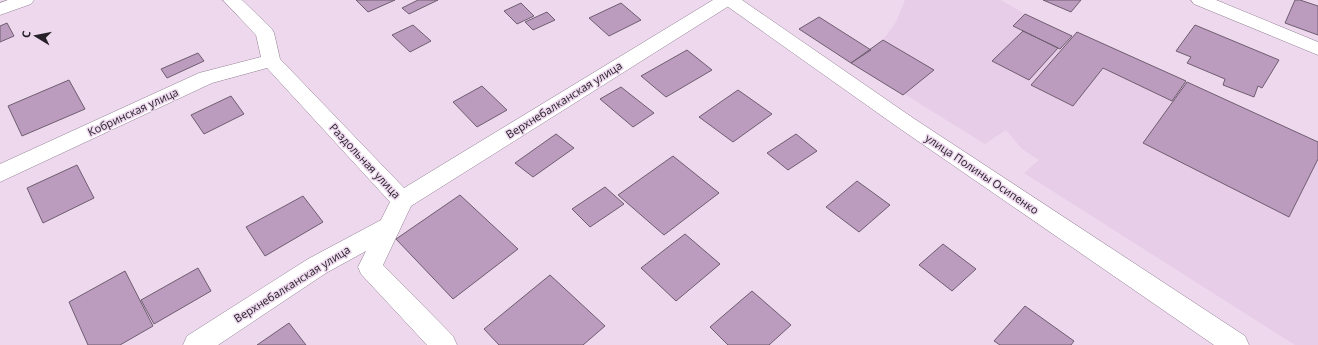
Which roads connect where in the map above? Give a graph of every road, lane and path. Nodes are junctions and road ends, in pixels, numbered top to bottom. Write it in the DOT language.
graph roads {
  1 [pos="25,0"];
  2 [pos="232,0"];
  3 [pos="726,0"];
  4 [pos="730,0"];
  5 [pos="1200,0"];
  6 [pos="0,9"];
  7 [pos="1318,49"];
  8 [pos="271,61"];
  9 [pos="0,174"];
  10 [pos="402,200"];
  11 [pos="390,226"];
  12 [pos="196,345"];
  13 [pos="444,345"];
  14 [pos="1236,345"];
  1 -- 6 [label="street"];
  2 -- 8 [label="street"];
  3 -- 10 [label="street, Верхнебалканская улица"];
  4 -- 14 [label="street, улица Полины Осипенко"];
  5 -- 7 [label="street"];
  8 -- 9 [label="street, Кобринская улица"];
  8 -- 10 [label="street, Раздольная улица"];
  10 -- 11 [label="street, Раздольная улица"];
  11 -- 12 [label="street, Верхнебалканская улица"];
  11 -- 13 [label="street, Раздольная улица"];
}
